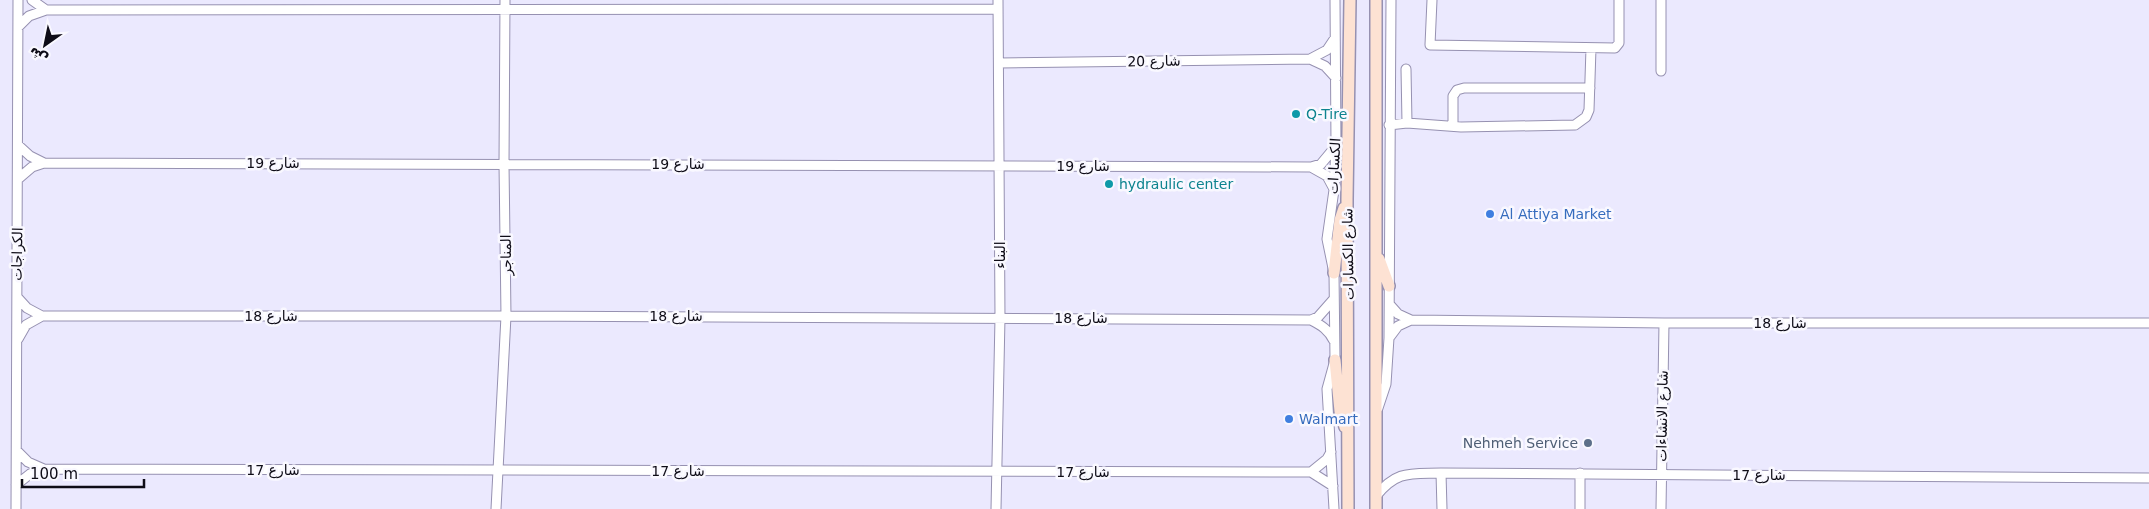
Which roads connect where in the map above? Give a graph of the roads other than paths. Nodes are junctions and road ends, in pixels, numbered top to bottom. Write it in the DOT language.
graph roads {
  1 [pos="18,0"];
  2 [pos="32,0"];
  3 [pos="1335,0"];
  4 [pos="1350,0"];
  5 [pos="1376,0"];
  6 [pos="1391,0"];
  7 [pos="1432,0"];
  8 [pos="1619,0"];
  9 [pos="1661,0"];
  10 [pos="998,4"];
  11 [pos="505,5"];
  12 [pos="46,10"];
  13 [pos="18,27"];
  14 [pos="1336,36"];
  15 [pos="1591,48"];
  16 [pos="1310,59"];
  17 [pos="999,63"];
  18 [pos="1406,69"];
  19 [pos="1661,70"];
  20 [pos="1336,78"];
  21 [pos="1590,88"];
  22 [pos="1407,123"];
  23 [pos="1389,125"];
  24 [pos="1453,126"];
  25 [pos="18,145"];
  26 [pos="1336,146"];
  27 [pos="44,163"];
  28 [pos="504,164"];
  29 [pos="1000,166"];
  30 [pos="1311,167"];
  31 [pos="18,179"];
  32 [pos="1334,190"];
  33 [pos="1347,199"];
  34 [pos="1376,252"];
  35 [pos="1334,273"];
  36 [pos="1389,286"];
  37 [pos="17,297"];
  38 [pos="1333,300"];
  39 [pos="1390,305"];
  40 [pos="42,316"];
  41 [pos="506,316"];
  42 [pos="1000,318"];
  43 [pos="1311,320"];
  44 [pos="1411,320"];
  45 [pos="1664,323"];
  46 [pos="2149,323"];
  47 [pos="1389,338"];
  48 [pos="17,342"];
  49 [pos="1334,342"];
  50 [pos="1335,360"];
  51 [pos="1377,412"];
  52 [pos="1349,439"];
  53 [pos="17,452"];
  54 [pos="1331,452"];
  55 [pos="44,469"];
  56 [pos="497,470"];
  57 [pos="997,472"];
  58 [pos="1311,472"];
  59 [pos="1580,472"];
  60 [pos="1441,473"];
  61 [pos="1661,475"];
  62 [pos="2149,478"];
  63 [pos="16,485"];
  64 [pos="1333,486"];
  65 [pos="1376,496"];
  66 [pos="16,509"];
  67 [pos="496,509"];
  68 [pos="996,509"];
  69 [pos="1334,509"];
  70 [pos="1348,509"];
  71 [pos="1376,509"];
  72 [pos="1442,509"];
  73 [pos="1580,509"];
  74 [pos="1661,509"];
  1 -- 13 [label="street, الكراجات"];
  2 -- 12 [label="street"];
  3 -- 14 [label="street, الكسارات"];
  4 -- 33 [label="street, شارع الكسارات"];
  5 -- 34 [label="street, شارع الكسارات"];
  6 -- 23 [label="street"];
  7 -- 15 [label="street"];
  8 -- 15 [label="street"];
  9 -- 19 [label="street"];
  10 -- 11 [label="street"];
  10 -- 17 [label="street, البناء"];
  11 -- 12 [label="street"];
  11 -- 28 [label="street, المناجر"];
  12 -- 13 [label="street"];
  13 -- 25 [label="street, الكراجات"];
  14 -- 16 [label="street"];
  14 -- 20 [label="street, الكسارات"];
  15 -- 21 [label="street"];
  16 -- 17 [label="street, شارع 20"];
  16 -- 20 [label="street"];
  17 -- 29 [label="street, البناء"];
  18 -- 22 [label="street"];
  20 -- 26 [label="street, الكسارات"];
  21 -- 24 [label="street"];
  21 -- 24 [label="street"];
  22 -- 23 [label="street"];
  22 -- 24 [label="street"];
  23 -- 36 [label="street"];
  25 -- 27 [label="street"];
  25 -- 31 [label="street, الكراجات"];
  26 -- 30 [label="street"];
  26 -- 32 [label="street, الكسارات"];
  27 -- 28 [label="street, شارع 19"];
  27 -- 31 [label="street, شارع 19"];
  28 -- 29 [label="street, شارع 19"];
  28 -- 41 [label="street, المناجر"];
  29 -- 30 [label="street, شارع 19"];
  29 -- 42 [label="street, البناء"];
  30 -- 32 [label="street"];
  31 -- 37 [label="street, الكراجات"];
  32 -- 35 [label="street, الكسارات"];
  33 -- 35 [label="street"];
  33 -- 52 [label="street, شارع الكسارات"];
  34 -- 36 [label="street"];
  34 -- 51 [label="street, شارع الكسارات"];
  35 -- 38 [label="street, الكسارات"];
  36 -- 39 [label="street"];
  37 -- 40 [label="street"];
  37 -- 48 [label="street, الكراجات"];
  38 -- 43 [label="street"];
  38 -- 49 [label="street, الكسارات"];
  39 -- 44 [label="street"];
  39 -- 47 [label="street"];
  40 -- 41 [label="street, شارع 18"];
  40 -- 48 [label="street"];
  41 -- 42 [label="street, شارع 18"];
  41 -- 56 [label="street, المناجر"];
  42 -- 43 [label="street, شارع 18"];
  42 -- 57 [label="street, البناء"];
  43 -- 49 [label="street"];
  44 -- 45 [label="street, شارع 18"];
  44 -- 47 [label="street"];
  45 -- 46 [label="street, شارع 18"];
  45 -- 61 [label="street, شارع الانشاءات"];
  47 -- 51 [label="street"];
  48 -- 53 [label="street, الكراجات"];
  49 -- 50 [label="street, الكسارات"];
  50 -- 52 [label="street"];
  50 -- 54 [label="street, الكسارات"];
  51 -- 65 [label="street, شارع الكسارات"];
  52 -- 70 [label="street, شارع الكسارات"];
  53 -- 55 [label="street, شارع 17"];
  53 -- 63 [label="street, الكراجات"];
  54 -- 58 [label="street"];
  54 -- 64 [label="street, الكسارات"];
  55 -- 56 [label="street, شارع 17"];
  55 -- 63 [label="street, شارع 17"];
  56 -- 57 [label="street, شارع 17"];
  56 -- 67 [label="street, المناجر"];
  57 -- 58 [label="street, شارع 17"];
  57 -- 68 [label="street, البناء"];
  58 -- 64 [label="street"];
  59 -- 60 [label="street, شارع 17"];
  59 -- 61 [label="street, شارع 17"];
  59 -- 73 [label="street"];
  60 -- 65 [label="street, شارع 17"];
  60 -- 72 [label="street"];
  61 -- 62 [label="street, شارع 17"];
  61 -- 74 [label="street, شارع الانشاءات"];
  63 -- 66 [label="street, الكراجات"];
  64 -- 69 [label="street, الكسارات"];
  65 -- 71 [label="street, شارع الكسارات"];
}
